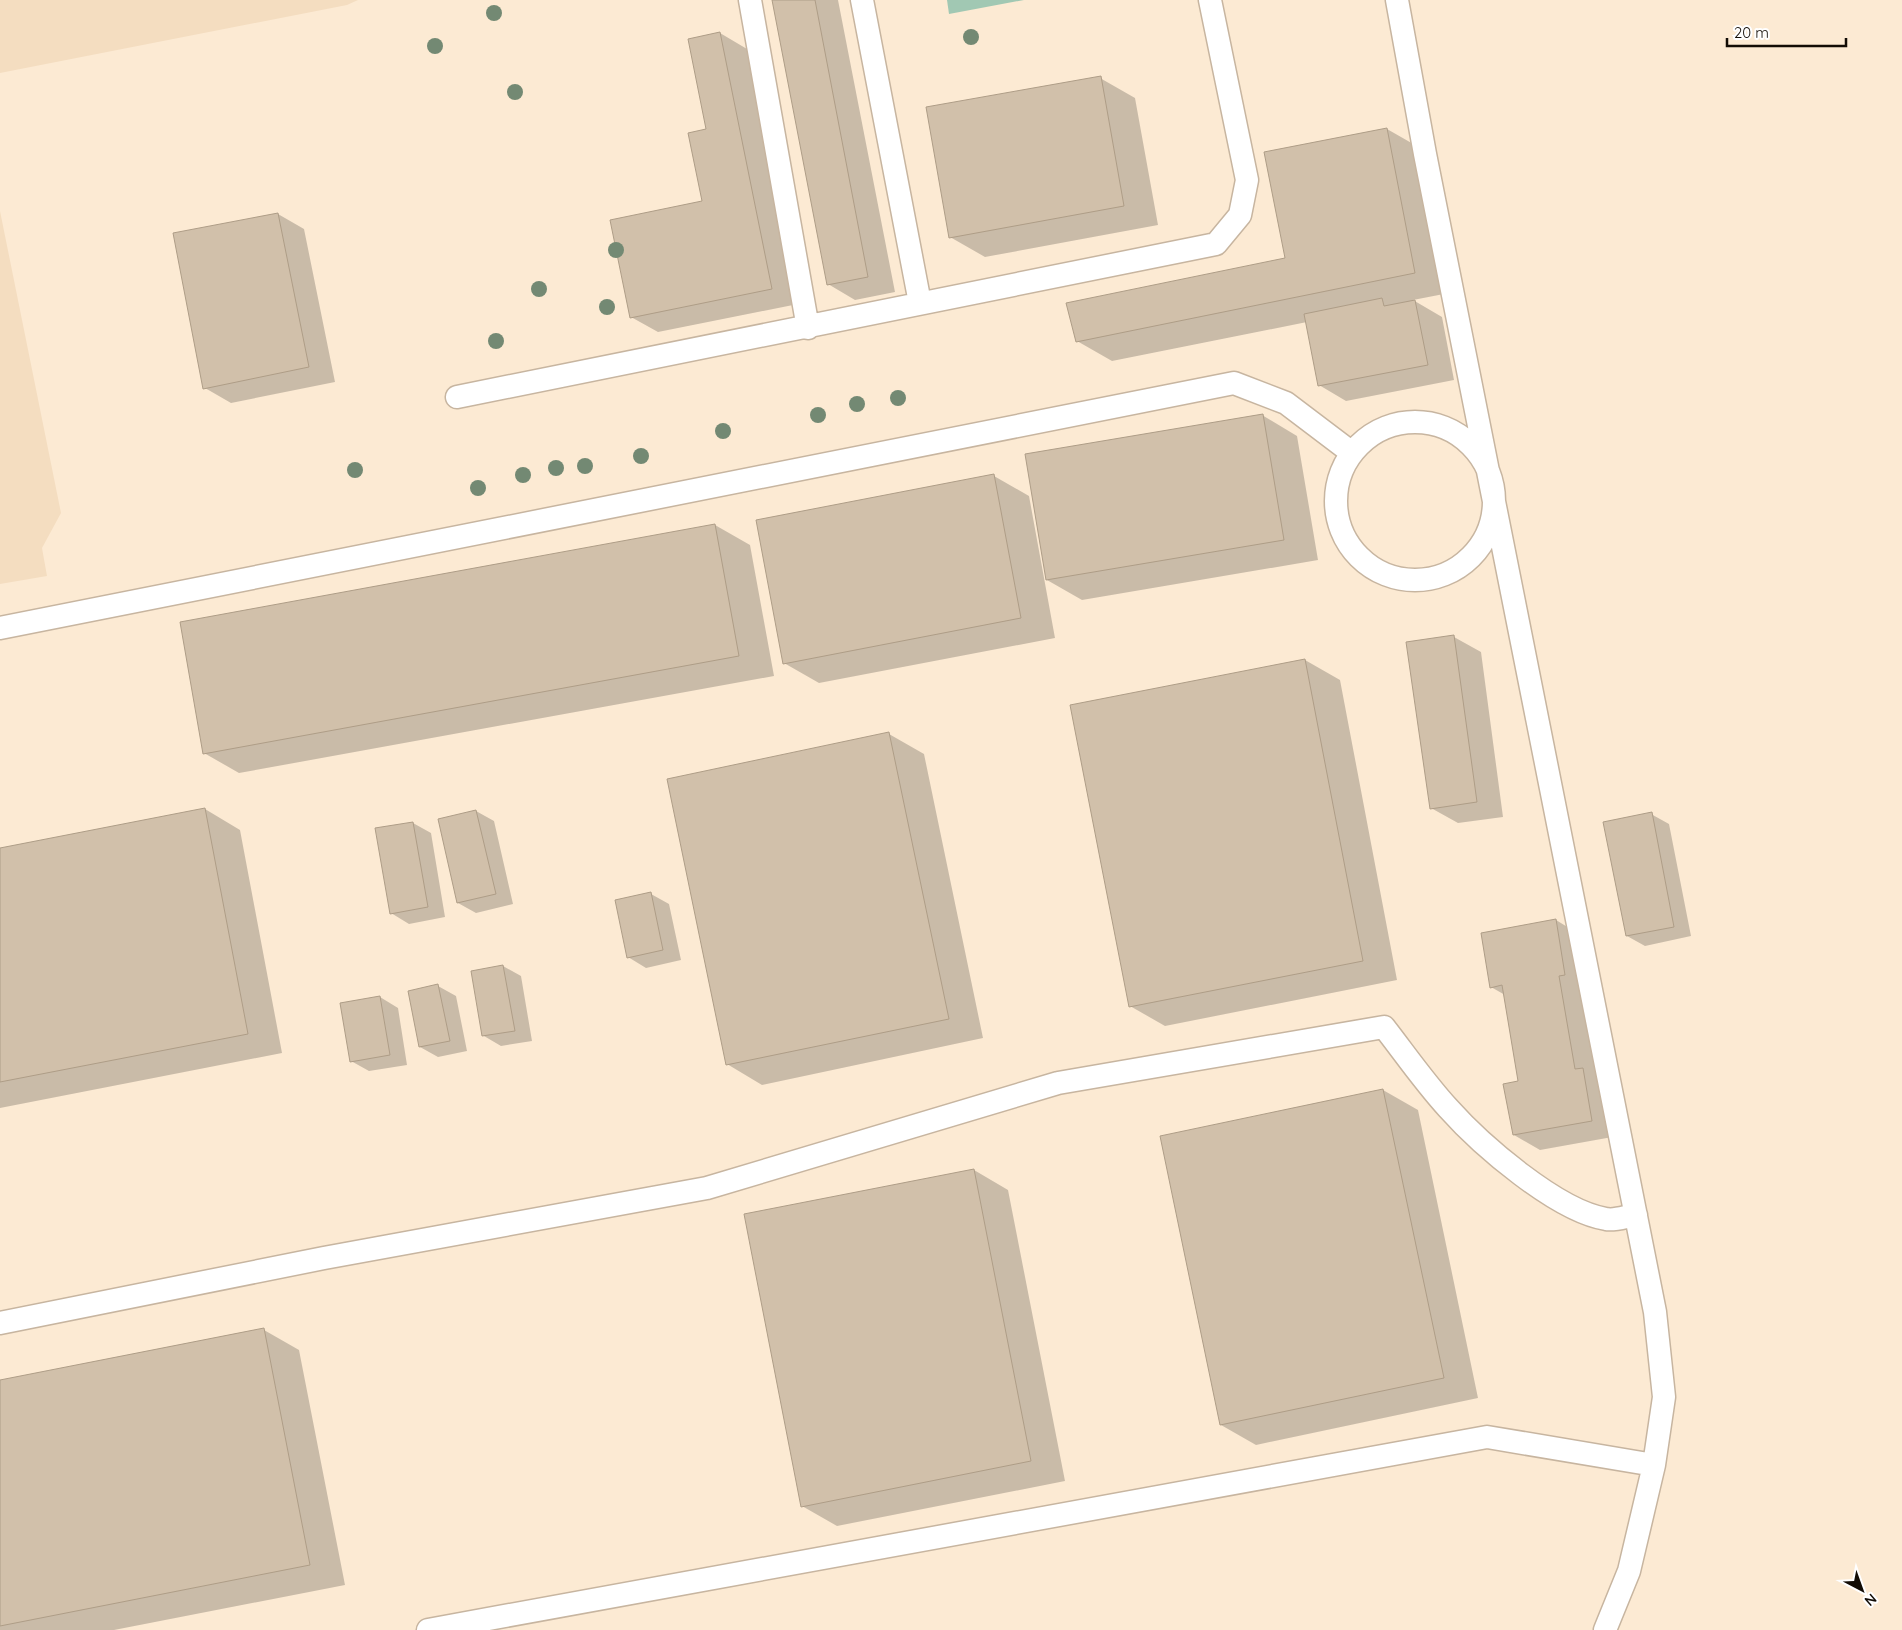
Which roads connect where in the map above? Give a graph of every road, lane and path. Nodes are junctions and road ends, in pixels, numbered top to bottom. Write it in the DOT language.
graph roads {
  1 [pos="750,0"];
  2 [pos="862,0"];
  3 [pos="1210,0"];
  4 [pos="1397,0"];
  5 [pos="920,303"];
  6 [pos="808,328"];
  7 [pos="457,397"];
  8 [pos="1352,453"];
  9 [pos="1493,489"];
  10 [pos="0,628"];
  11 [pos="1636,1215"];
  12 [pos="0,1323"];
  13 [pos="1654,1465"];
  14 [pos="428,1630"];
  15 [pos="1605,1630"];
  1 -- 6 [label="lane"];
  2 -- 5 [label="lane"];
  3 -- 5 [label="lane"];
  4 -- 9 [label="lane"];
  5 -- 6 [label="lane"];
  6 -- 7 [label="lane"];
  8 -- 9 [label="lane"];
  8 -- 9 [label="lane"];
  8 -- 10 [label="lane"];
  9 -- 11 [label="lane"];
  11 -- 12 [label="lane"];
  11 -- 13 [label="lane"];
  13 -- 14 [label="lane"];
  13 -- 15 [label="lane"];
}
